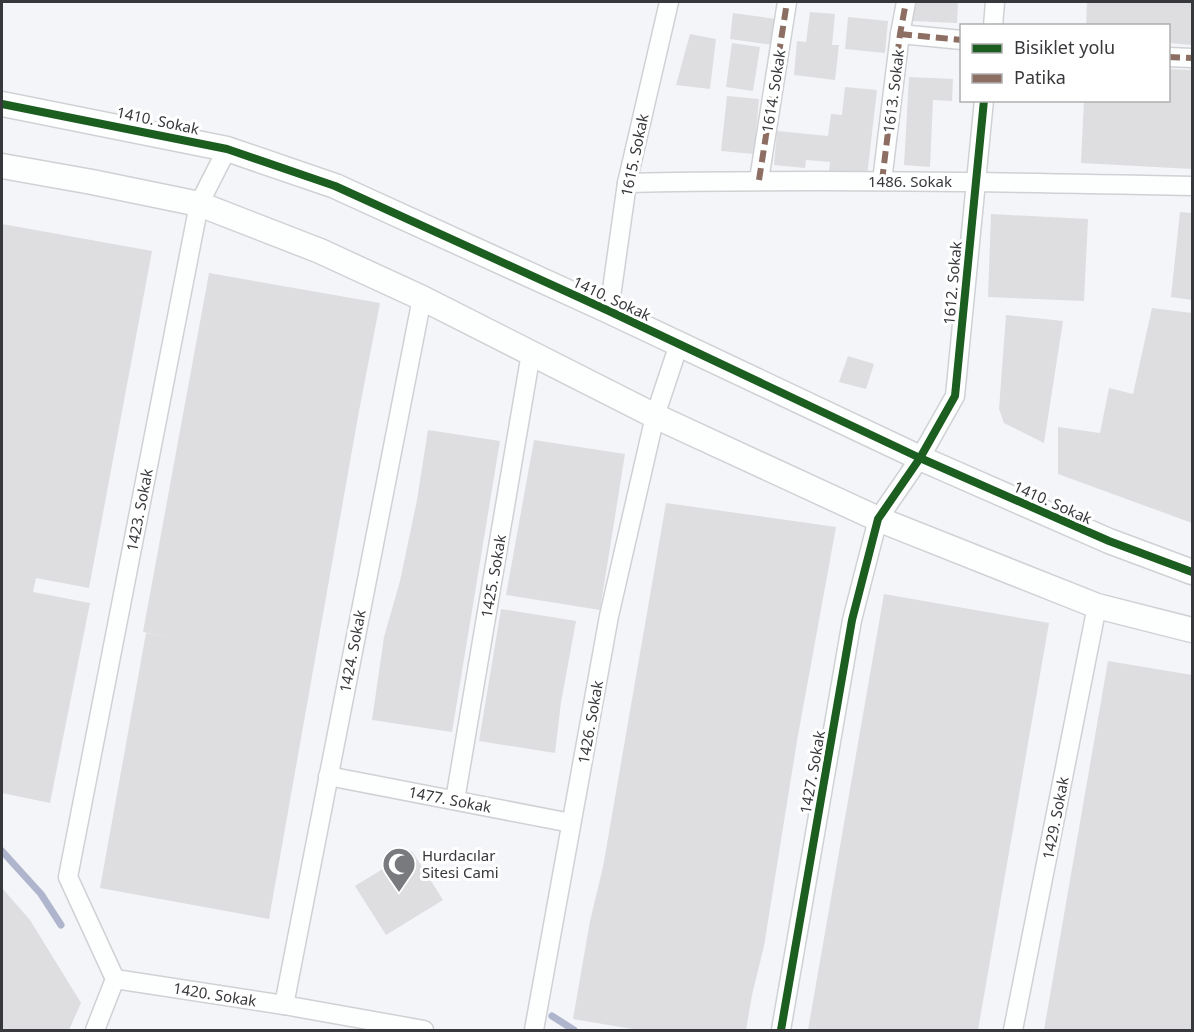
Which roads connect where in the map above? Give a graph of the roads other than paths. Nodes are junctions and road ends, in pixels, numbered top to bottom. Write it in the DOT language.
graph roads {
  1 [pos="669,2"];
  2 [pos="788,2"];
  3 [pos="906,2"];
  4 [pos="995,2"];
  5 [pos="993,24"];
  6 [pos="900,34"];
  7 [pos="960,40"];
  8 [pos="1170,57"];
  9 [pos="1192,58"];
  10 [pos="984,102"];
  11 [pos="2,104"];
  12 [pos="227,149"];
  13 [pos="2,166"];
  14 [pos="759,180"];
  15 [pos="882,181"];
  16 [pos="975,181"];
  17 [pos="627,183"];
  18 [pos="1192,186"];
  19 [pos="199,204"];
  20 [pos="422,298"];
  21 [pos="609,311"];
  22 [pos="679,344"];
  23 [pos="531,353"];
  24 [pos="655,416"];
  25 [pos="920,458"];
  26 [pos="878,519"];
  27 [pos="1192,572"];
  28 [pos="1097,606"];
  29 [pos="1192,630"];
  30 [pos="328,776"];
  31 [pos="455,800"];
  32 [pos="572,823"];
  33 [pos="115,979"];
  34 [pos="284,1005"];
  35 [pos="95,1030"];
  36 [pos="424,1030"];
  37 [pos="534,1030"];
  38 [pos="782,1030"];
  39 [pos="1013,1030"];
  1 -- 17 [label="street, 1615. Sokak"];
  2 -- 14 [label="street, 1614. Sokak"];
  3 -- 6 [label="street, 1613. Sokak"];
  4 -- 5 [label="street"];
  6 -- 7 [label="street"];
  6 -- 15 [label="street, 1613. Sokak"];
  8 -- 9 [label="street"];
  10 -- 16 [label="street, 1612. Sokak"];
  11 -- 12 [label="street, 1410. Sokak"];
  12 -- 19 [label="street, 1423. Sokak"];
  12 -- 21 [label="street, 1410. Sokak"];
  13 -- 19 [label="street"];
  14 -- 15 [label="street, 1486. Sokak"];
  14 -- 17 [label="street, 1486. Sokak"];
  15 -- 16 [label="street, 1486. Sokak"];
  16 -- 18 [label="street, 1486. Sokak"];
  16 -- 25 [label="street, 1612. Sokak"];
  17 -- 21 [label="street, 1615. Sokak"];
  19 -- 20 [label="street"];
  19 -- 33 [label="street, 1423. Sokak"];
  20 -- 23 [label="street"];
  20 -- 30 [label="street, 1424. Sokak"];
  21 -- 22 [label="street, 1410. Sokak"];
  22 -- 24 [label="street"];
  22 -- 25 [label="street, 1410. Sokak"];
  23 -- 24 [label="street"];
  23 -- 31 [label="street, 1425. Sokak"];
  24 -- 26 [label="street"];
  24 -- 32 [label="street, 1426. Sokak"];
  25 -- 26 [label="street"];
  25 -- 27 [label="street, 1410. Sokak"];
  26 -- 28 [label="street"];
  26 -- 38 [label="street, 1427. Sokak"];
  28 -- 29 [label="street"];
  28 -- 39 [label="street, 1429. Sokak"];
  30 -- 31 [label="street, 1477. Sokak"];
  30 -- 34 [label="street, 1424. Sokak"];
  31 -- 32 [label="street, 1477. Sokak"];
  32 -- 37 [label="street, 1426. Sokak"];
  33 -- 34 [label="street, 1420. Sokak"];
  33 -- 35 [label="street"];
  34 -- 36 [label="street, 1420. Sokak"];
}
